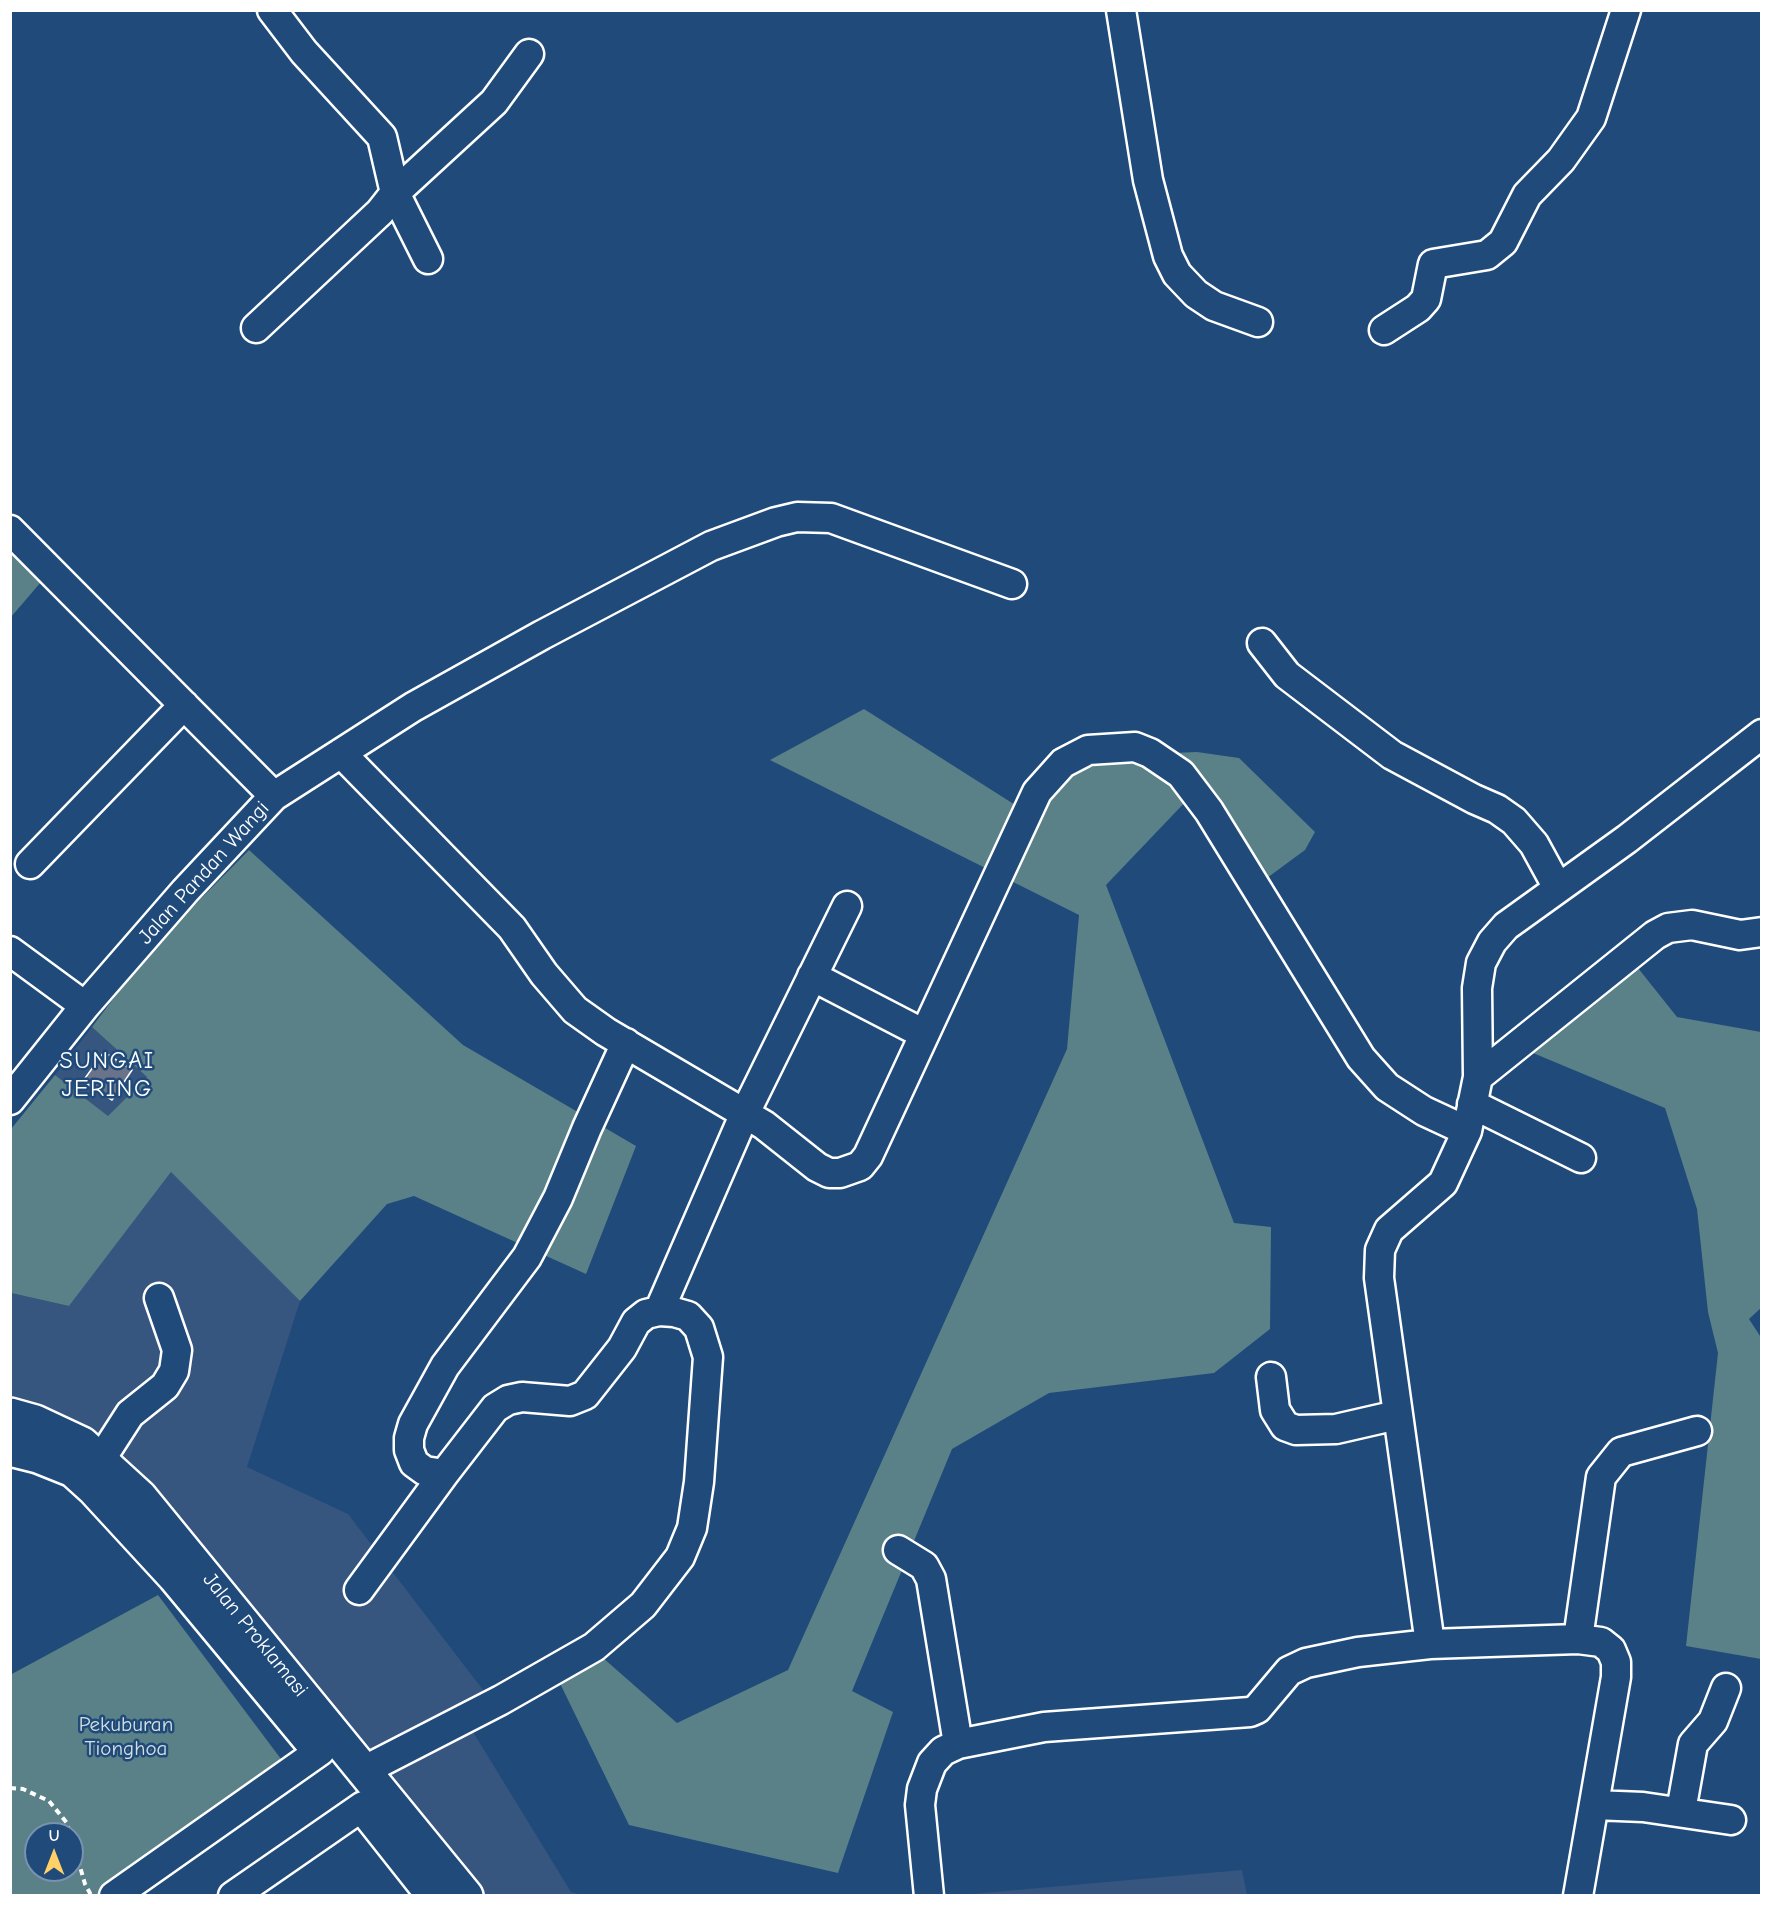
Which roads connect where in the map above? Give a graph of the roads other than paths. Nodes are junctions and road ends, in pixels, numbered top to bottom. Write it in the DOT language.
graph roads {
  1 [pos="272,10"];
  2 [pos="1121,10"];
  3 [pos="1626,10"];
  4 [pos="530,54"];
  5 [pos="395,193"];
  6 [pos="428,259"];
  7 [pos="1258,322"];
  8 [pos="256,328"];
  9 [pos="1384,330"];
  10 [pos="10,530"];
  11 [pos="1012,584"];
  12 [pos="1262,643"];
  13 [pos="184,705"];
  14 [pos="1761,734"];
  15 [pos="341,753"];
  16 [pos="274,796"];
  17 [pos="30,864"];
  18 [pos="1558,888"];
  19 [pos="847,906"];
  20 [pos="1761,932"];
  21 [pos="10,951"];
  22 [pos="812,976"];
  23 [pos="85,1006"];
  24 [pos="924,1034"];
  25 [pos="626,1043"];
  26 [pos="1478,1077"];
  27 [pos="10,1100"];
  28 [pos="1472,1104"];
  29 [pos="745,1113"];
  30 [pos="1467,1131"];
  31 [pos="1581,1158"];
  32 [pos="159,1298"];
  33 [pos="659,1311"];
  34 [pos="1271,1377"];
  35 [pos="10,1415"];
  36 [pos="1397,1415"];
  37 [pos="1697,1431"];
  38 [pos="10,1449"];
  39 [pos="101,1459"];
  40 [pos="444,1474"];
  41 [pos="898,1550"];
  42 [pos="358,1590"];
  43 [pos="1578,1639"];
  44 [pos="1430,1644"];
  45 [pos="264,1665"];
  46 [pos="1725,1688"];
  47 [pos="957,1744"];
  48 [pos="320,1751"];
  49 [pos="363,1772"];
  50 [pos="1594,1805"];
  51 [pos="363,1806"];
  52 [pos="1682,1811"];
  53 [pos="1731,1820"];
  54 [pos="114,1896"];
  55 [pos="233,1896"];
  56 [pos="434,1896"];
  57 [pos="466,1896"];
  58 [pos="929,1896"];
  59 [pos="1578,1896"];
  1 -- 5 [label="street"];
  2 -- 7 [label="street"];
  3 -- 9 [label="street"];
  4 -- 5 [label="street"];
  5 -- 6 [label="street"];
  5 -- 8 [label="street"];
  10 -- 13 [label="street, Jalan Pandan Wangi"];
  11 -- 15 [label="street"];
  12 -- 18 [label="street"];
  13 -- 16 [label="street, Jalan Pandan Wangi"];
  13 -- 17 [label="street"];
  14 -- 18 [label="street"];
  15 -- 16 [label="street"];
  15 -- 25 [label="street"];
  16 -- 23 [label="street, Jalan Pandan Wangi"];
  18 -- 26 [label="street"];
  19 -- 22 [label="street"];
  20 -- 26 [label="street"];
  21 -- 23 [label="street"];
  22 -- 24 [label="street"];
  22 -- 29 [label="street"];
  23 -- 27 [label="street, Jalan Pandan Wangi"];
  24 -- 29 [label="street"];
  24 -- 30 [label="street"];
  25 -- 29 [label="street"];
  25 -- 40 [label="street"];
  26 -- 28 [label="street"];
  28 -- 30 [label="street"];
  28 -- 31 [label="street"];
  29 -- 33 [label="street"];
  30 -- 36 [label="street"];
  32 -- 39 [label="street"];
  33 -- 40 [label="street"];
  33 -- 49 [label="street"];
  34 -- 36 [label="street"];
  35 -- 39 [label="highway, Jalan Proklamasi"];
  36 -- 44 [label="street"];
  37 -- 43 [label="street"];
  38 -- 45 [label="highway, Jalan Proklamasi"];
  39 -- 45 [label="highway, Jalan Proklamasi"];
  40 -- 42 [label="street"];
  41 -- 47 [label="street"];
  43 -- 44 [label="street"];
  43 -- 50 [label="street"];
  44 -- 47 [label="street"];
  45 -- 48 [label="highway, Jalan Proklamasi"];
  45 -- 49 [label="highway, Jalan Proklamasi"];
  46 -- 52 [label="street"];
  47 -- 58 [label="street"];
  48 -- 51 [label="highway, Jalan Proklamasi"];
  48 -- 54 [label="street"];
  49 -- 57 [label="highway, Jalan Proklamasi"];
  50 -- 52 [label="street"];
  50 -- 59 [label="street"];
  51 -- 55 [label="street"];
  51 -- 56 [label="highway, Jalan Proklamasi"];
  52 -- 53 [label="street"];
}
